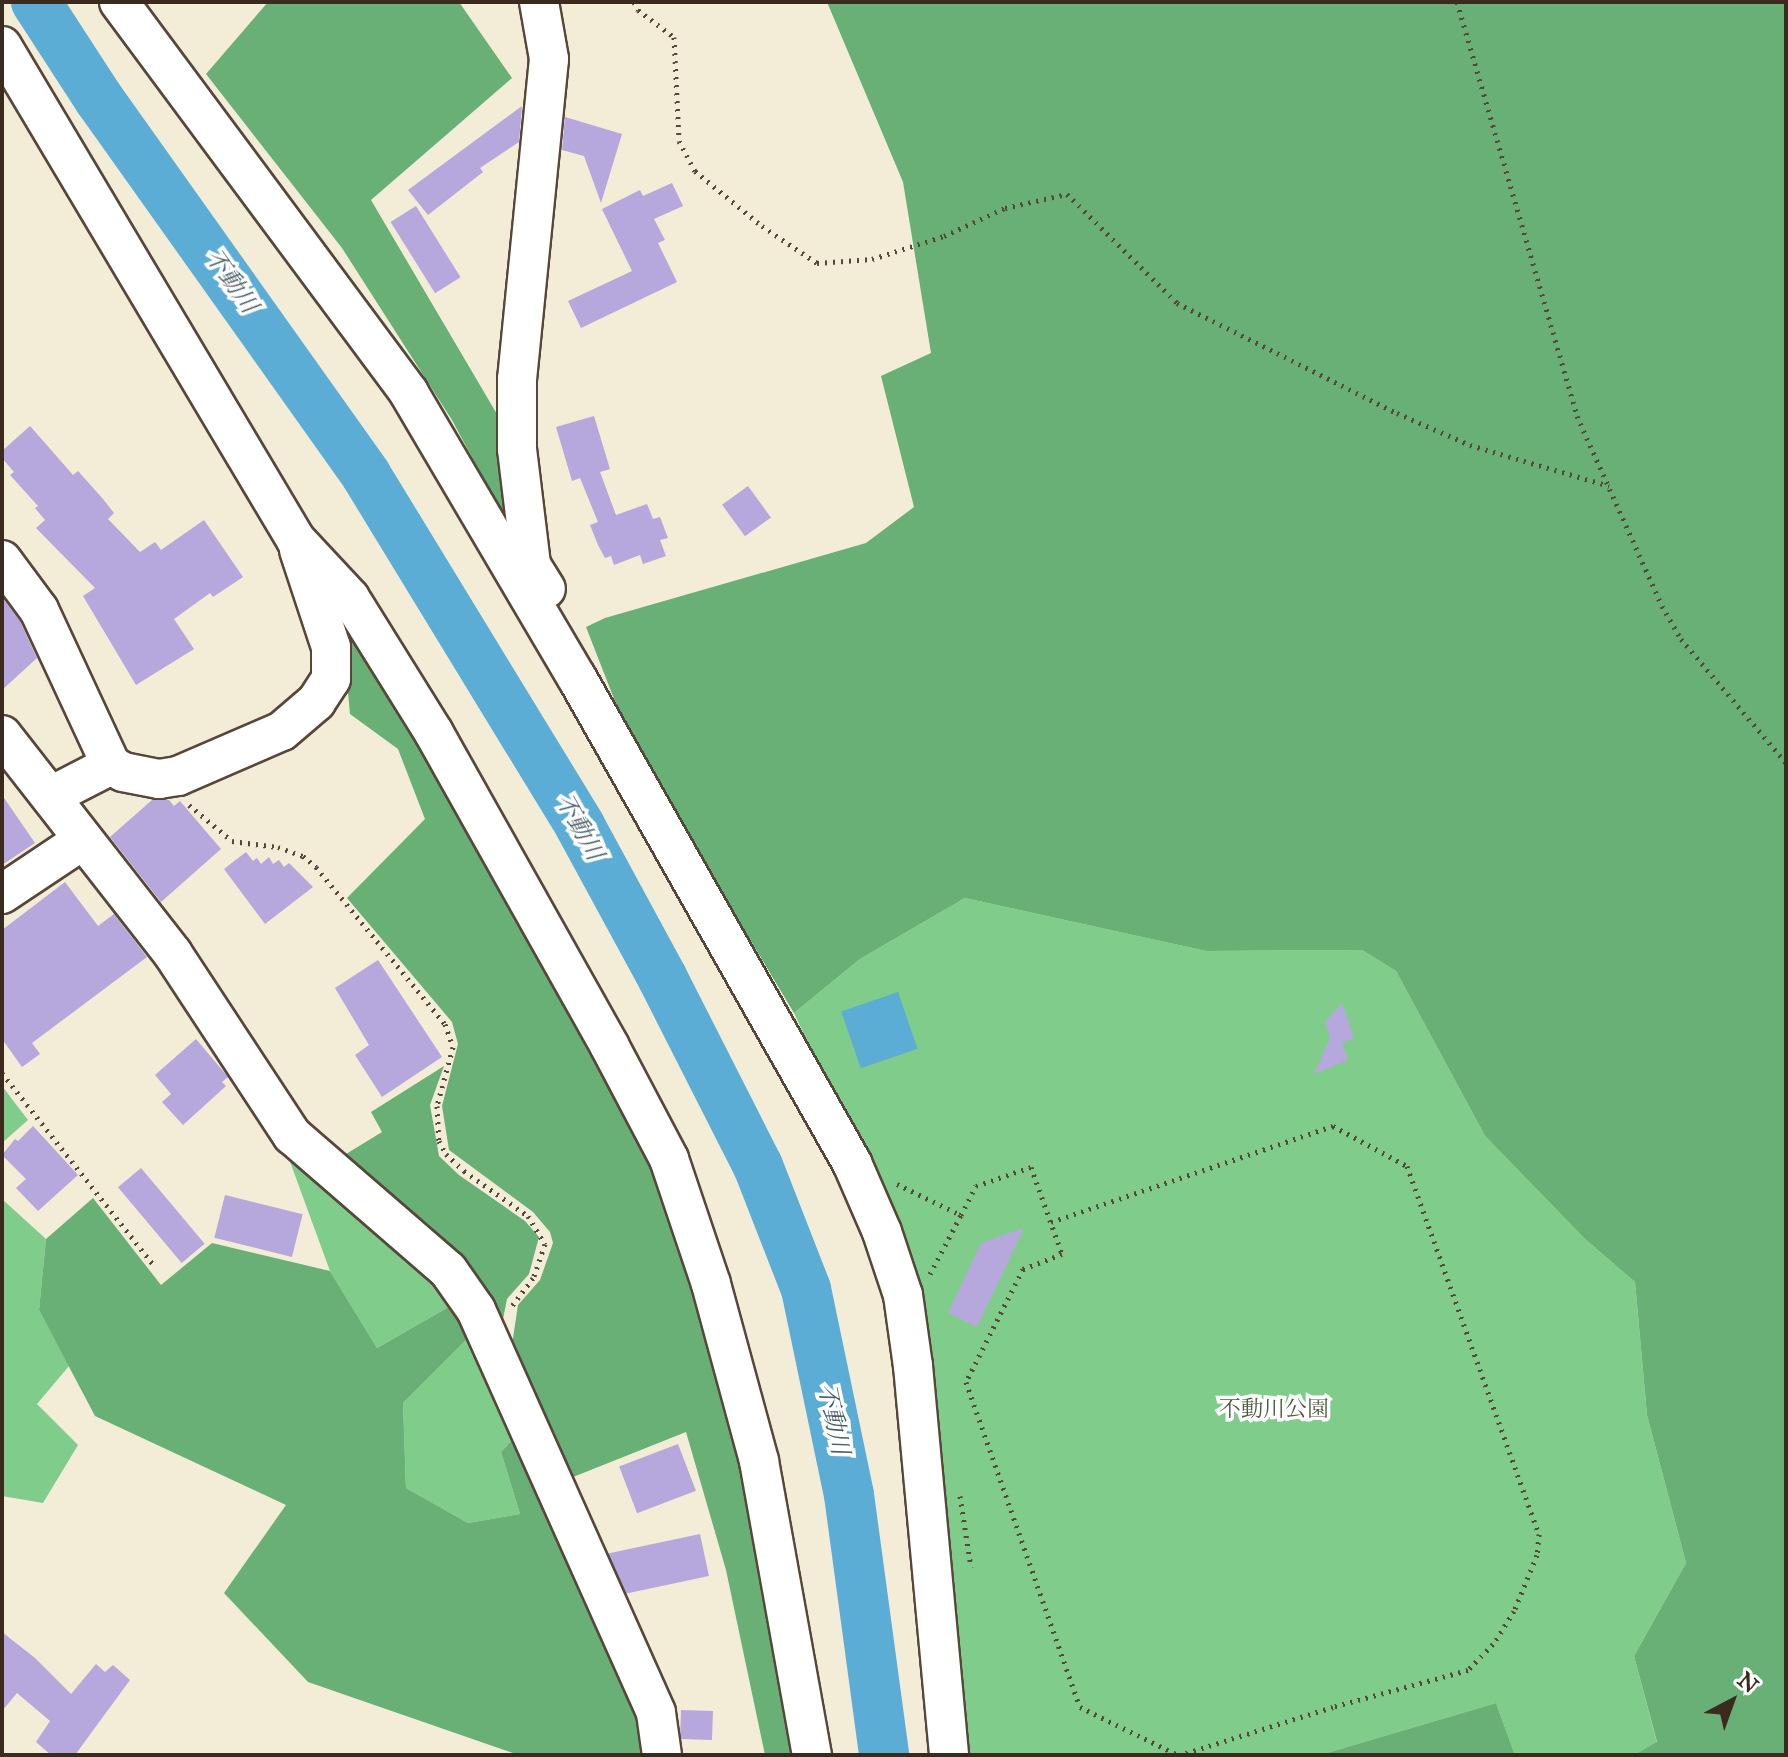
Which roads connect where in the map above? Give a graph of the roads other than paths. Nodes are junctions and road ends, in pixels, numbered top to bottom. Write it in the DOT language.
graph roads {
  1 [pos="119,2"];
  2 [pos="539,2"];
  3 [pos="2,46"];
  4 [pos="296,540"];
  5 [pos="2,560"];
  6 [pos="577,678"];
  7 [pos="2,735"];
  8 [pos="111,765"];
  9 [pos="51,796"];
  10 [pos="83,840"];
  11 [pos="12,888"];
  12 [pos="662,1755"];
  13 [pos="812,1755"];
  14 [pos="949,1755"];
  1 -- 6 [label="street"];
  2 -- 6 [label="street"];
  3 -- 4 [label="street"];
  4 -- 8 [label="street"];
  4 -- 13 [label="street"];
  5 -- 8 [label="street"];
  6 -- 14 [label="street"];
  7 -- 9 [label="street"];
  8 -- 9 [label="street"];
  9 -- 10 [label="street"];
  10 -- 11 [label="street"];
  10 -- 12 [label="street"];
}
